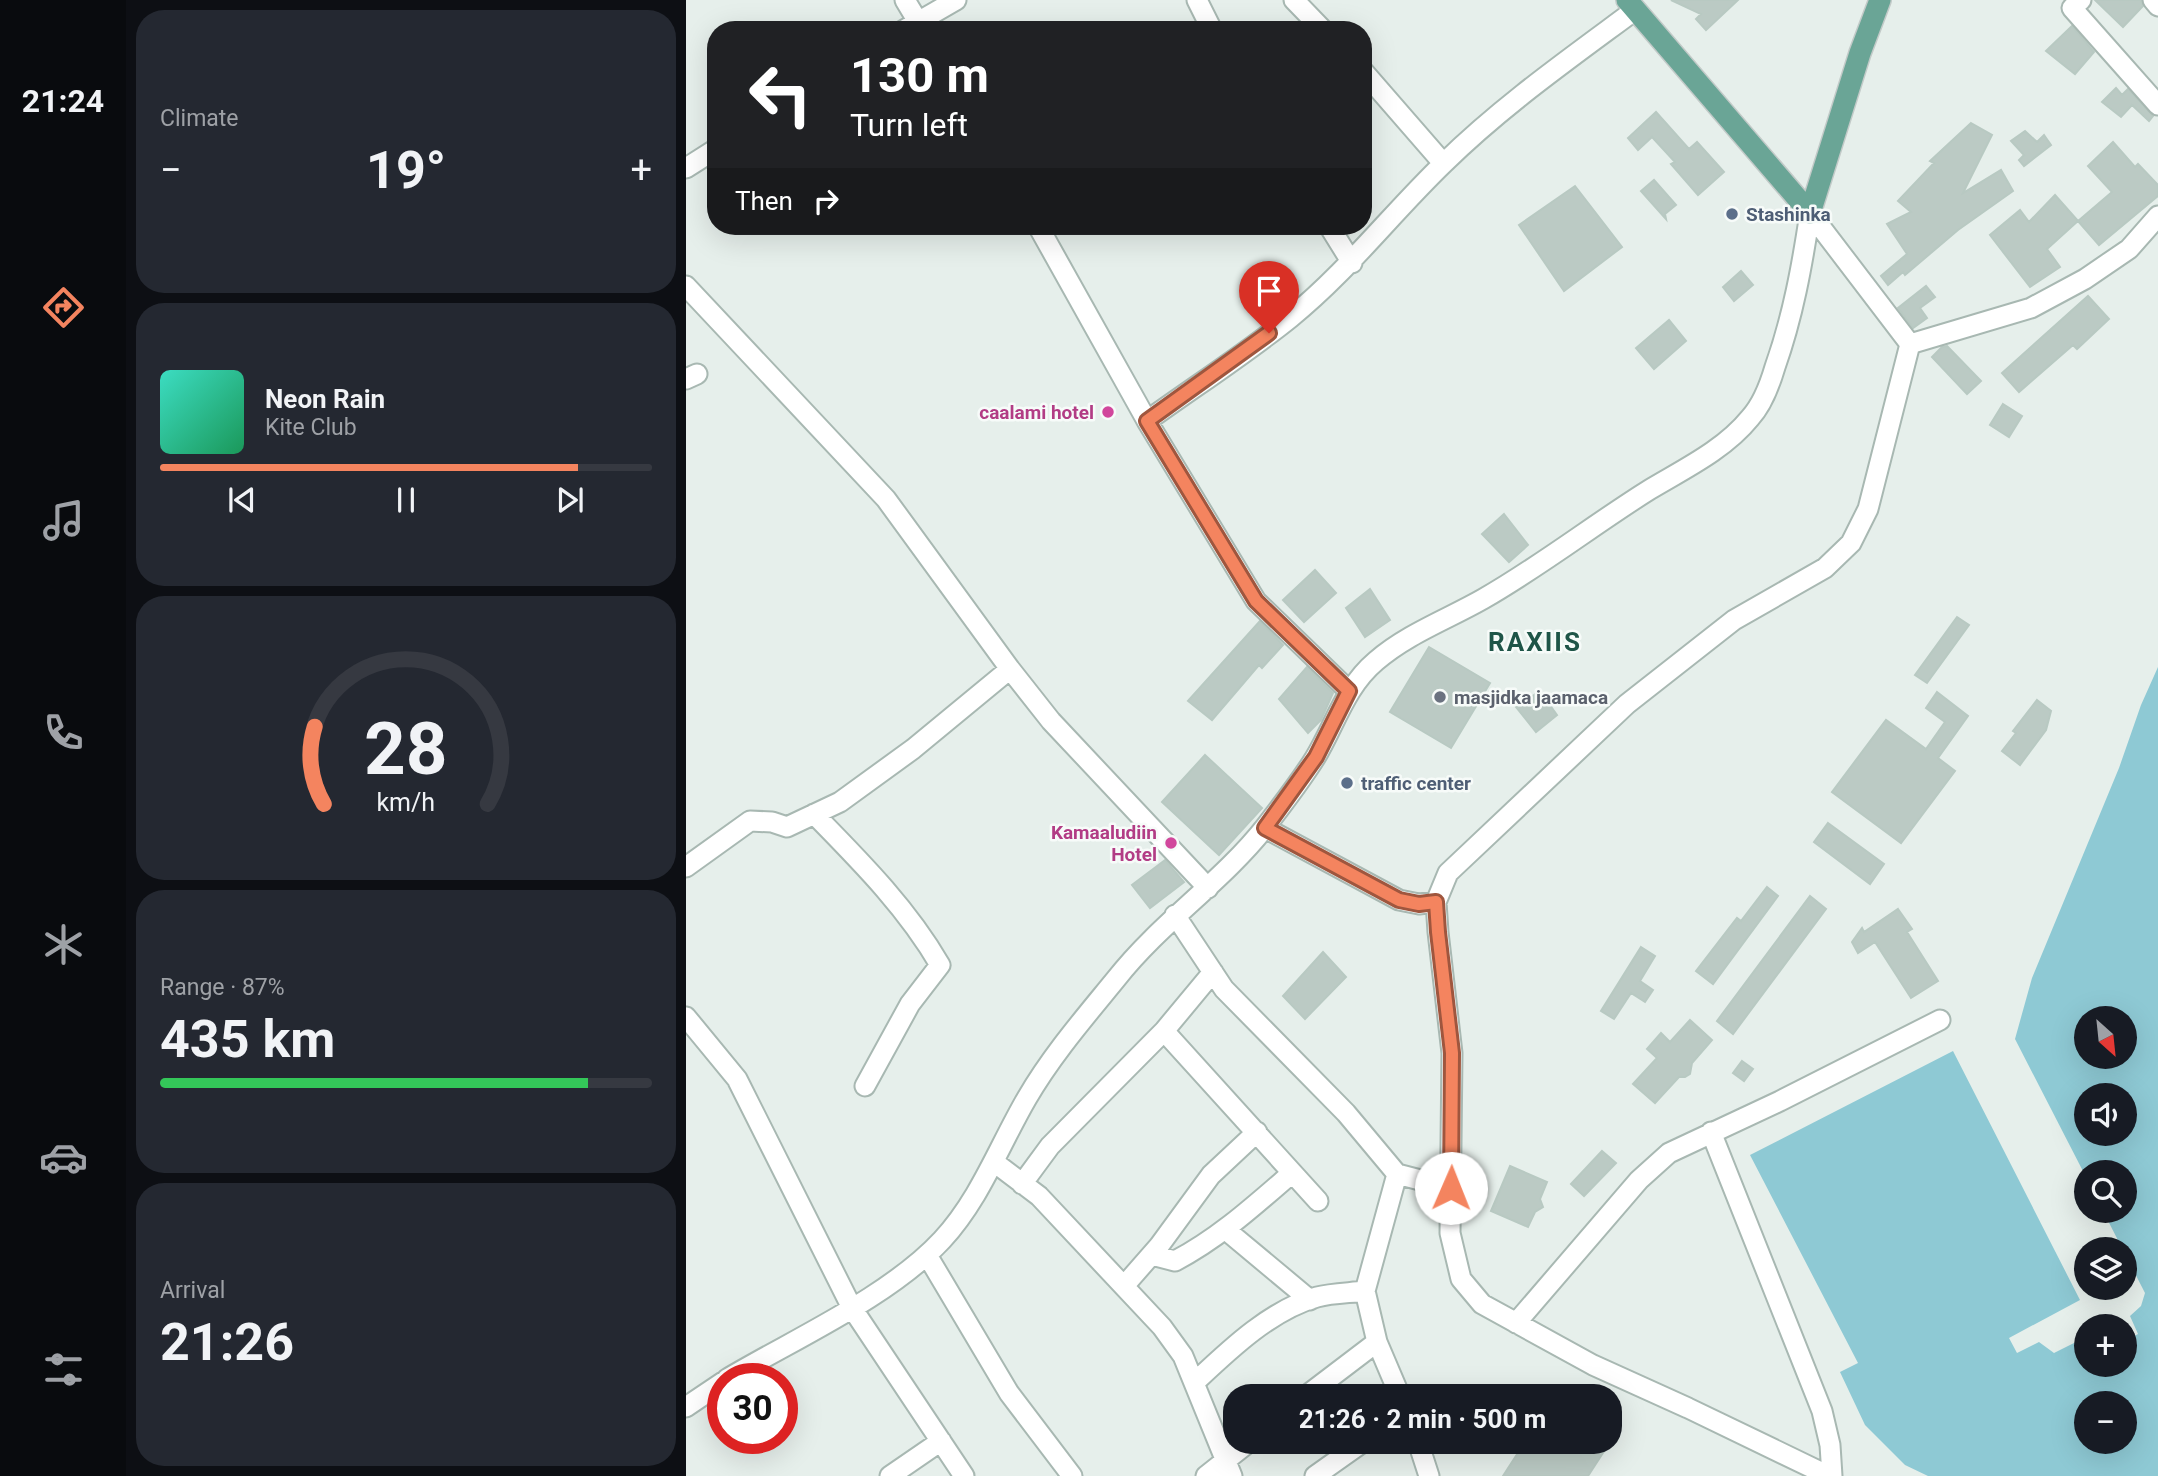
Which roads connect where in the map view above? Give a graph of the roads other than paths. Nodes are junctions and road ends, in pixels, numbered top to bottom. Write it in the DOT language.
graph roads {
  1 [pos="905,0"];
  2 [pos="956,0"];
  3 [pos="1197,0"];
  4 [pos="1294,0"];
  5 [pos="1880,0"];
  6 [pos="2081,0"];
  7 [pos="2153,0"];
  8 [pos="1631,5"];
  9 [pos="2158,6"];
  10 [pos="913,21"];
  11 [pos="924,21"];
  12 [pos="1208,21"];
  13 [pos="1314,21"];
  14 [pos="1372,81"];
  15 [pos="2158,105"];
  16 [pos="707,155"];
  17 [pos="1444,163"];
  18 [pos="686,168"];
  19 [pos="1810,214"];
  20 [pos="2158,216"];
  21 [pos="1043,235"];
  22 [pos="1335,235"];
  23 [pos="1352,262"];
  24 [pos="686,285"];
  25 [pos="1910,344"];
  26 [pos="1147,421"];
  27 [pos="1010,669"];
  28 [pos="1349,691"];
  29 [pos="814,814"];
  30 [pos="1265,828"];
  31 [pos="686,867"];
  32 [pos="1208,888"];
  33 [pos="1436,902"];
  34 [pos="1175,915"];
  35 [pos="1213,972"];
  36 [pos="686,1017"];
  37 [pos="1940,1020"];
  38 [pos="1164,1031"];
  39 [pos="865,1086"];
  40 [pos="1256,1132"];
  41 [pos="1711,1132"];
  42 [pos="994,1162"];
  43 [pos="1293,1172"];
  44 [pos="1397,1174"];
  45 [pos="1023,1184"];
  46 [pos="1451,1188"];
  47 [pos="1318,1201"];
  48 [pos="1226,1230"];
  49 [pos="927,1255"];
  50 [pos="1152,1255"];
  51 [pos="1124,1286"];
  52 [pos="1365,1291"];
  53 [pos="1310,1300"];
  54 [pos="852,1308"];
  55 [pos="1517,1323"];
  56 [pos="1377,1342"];
  57 [pos="755,1363"];
  58 [pos="1194,1383"];
  59 [pos="1322,1384"];
  60 [pos="1395,1384"];
  61 [pos="707,1392"];
  62 [pos="686,1407"];
  63 [pos="941,1441"];
  64 [pos="1240,1454"];
  65 [pos="1346,1454"];
  66 [pos="1422,1454"];
  67 [pos="1229,1468"];
  68 [pos="890,1476"];
  69 [pos="964,1476"];
  70 [pos="1072,1476"];
  71 [pos="1206,1476"];
  72 [pos="1315,1476"];
  73 [pos="1429,1476"];
  74 [pos="1830,1476"];
  1 -- 10 [label="street"];
  2 -- 11 [label="street"];
  3 -- 12 [label="street"];
  4 -- 13 [label="street"];
  5 -- 19 [label="main road"];
  6 -- 15 [label="street"];
  7 -- 9 [label="street"];
  8 -- 17 [label="street"];
  8 -- 19 [label="main road"];
  14 -- 17 [label="street"];
  16 -- 18 [label="street"];
  17 -- 23 [label="street"];
  19 -- 25 [label="street"];
  19 -- 28 [label="street"];
  20 -- 25 [label="street"];
  21 -- 26 [label="street"];
  22 -- 23 [label="street"];
  23 -- 26 [label="street"];
  24 -- 27 [label="street"];
  25 -- 33 [label="street"];
  26 -- 28 [label="street"];
  27 -- 29 [label="street"];
  27 -- 32 [label="street"];
  28 -- 30 [label="street"];
  29 -- 31 [label="street"];
  29 -- 39 [label="street"];
  30 -- 32 [label="street"];
  30 -- 33 [label="street"];
  32 -- 34 [label="street"];
  33 -- 46 [label="street"];
  34 -- 35 [label="street"];
  34 -- 42 [label="street"];
  35 -- 38 [label="street"];
  35 -- 44 [label="street"];
  36 -- 54 [label="street"];
  37 -- 41 [label="street"];
  38 -- 40 [label="street"];
  38 -- 45 [label="street"];
  40 -- 43 [label="street"];
  40 -- 50 [label="street"];
  41 -- 55 [label="street"];
  41 -- 74 [label="street"];
  42 -- 45 [label="street"];
  42 -- 49 [label="street"];
  43 -- 47 [label="street"];
  43 -- 48 [label="street"];
  44 -- 46 [label="street"];
  44 -- 52 [label="street"];
  45 -- 51 [label="street"];
  46 -- 55 [label="street"];
  48 -- 50 [label="street"];
  48 -- 53 [label="street"];
  49 -- 54 [label="street"];
  49 -- 70 [label="street"];
  50 -- 51 [label="street"];
  51 -- 58 [label="street"];
  52 -- 53 [label="street"];
  52 -- 56 [label="street"];
  53 -- 58 [label="street"];
  54 -- 57 [label="street"];
  54 -- 63 [label="street"];
  55 -- 74 [label="street"];
  56 -- 59 [label="street"];
  56 -- 60 [label="street"];
  58 -- 67 [label="street"];
  61 -- 62 [label="street"];
  63 -- 68 [label="street"];
  63 -- 69 [label="street"];
  64 -- 67 [label="street"];
  65 -- 72 [label="street"];
  66 -- 73 [label="street"];
  67 -- 71 [label="street"];
}
